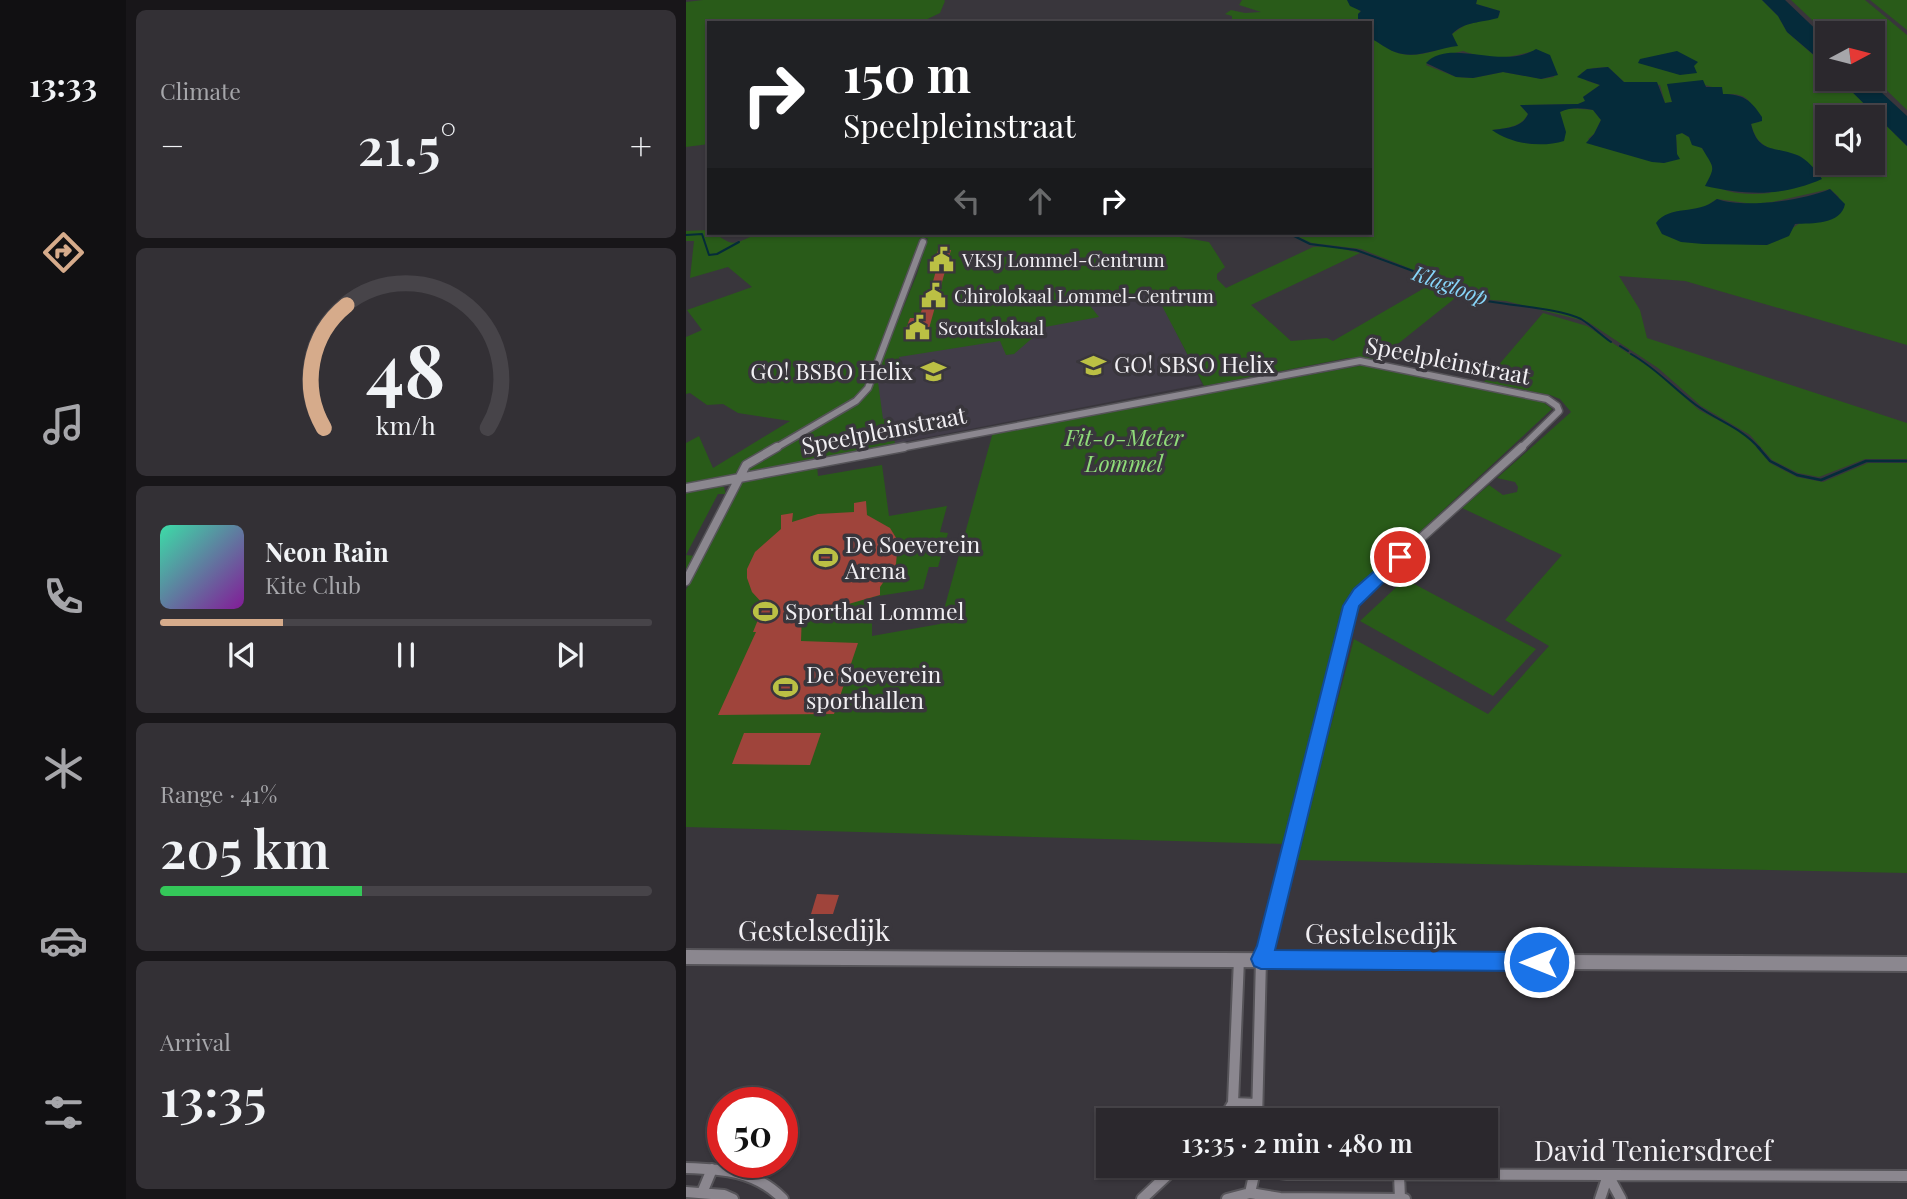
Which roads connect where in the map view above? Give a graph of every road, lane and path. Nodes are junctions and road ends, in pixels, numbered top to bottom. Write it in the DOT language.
graph roads {
  1 [pos="923,242"];
  2 [pos="737,479"];
  3 [pos="686,488"];
  4 [pos="686,581"];
  5 [pos="686,957"];
  6 [pos="1239,959"];
  7 [pos="1261,959"];
  8 [pos="1907,964"];
  9 [pos="1233,1103"];
  10 [pos="1257,1104"];
  11 [pos="1230,1108"];
  12 [pos="1257,1108"];
  13 [pos="686,1168"];
  14 [pos="707,1169"];
  15 [pos="1498,1174"];
  16 [pos="1608,1175"];
  17 [pos="1907,1176"];
  18 [pos="708,1178"];
  19 [pos="758,1178"];
  20 [pos="1164,1178"];
  21 [pos="1254,1178"];
  22 [pos="1400,1178"];
  23 [pos="686,1192"];
  24 [pos="702,1193"];
  25 [pos="1250,1193"];
  26 [pos="733,1199"];
  27 [pos="783,1199"];
  28 [pos="1142,1199"];
  29 [pos="1227,1199"];
  30 [pos="1403,1199"];
  31 [pos="1600,1199"];
  32 [pos="1621,1199"];
  1 -- 2 [label="street"];
  2 -- 3 [label="street, Speelpleinstraat"];
  2 -- 4 [label="street"];
  2 -- 7 [label="street, Speelpleinstraat"];
  5 -- 6 [label="main road, Gestelsedijk"];
  6 -- 7 [label="main road, Gestelsedijk"];
  6 -- 9 [label="street"];
  7 -- 8 [label="main road, Gestelsedijk"];
  7 -- 10 [label="street, Speelpleinstraat"];
  9 -- 10 [label="street"];
  9 -- 11 [label="street"];
  10 -- 12 [label="street, Speelpleinstraat"];
  13 -- 14 [label="street"];
  15 -- 16 [label="street, David Teniersdreef"];
  16 -- 17 [label="street, David Teniersdreef"];
  16 -- 31 [label="street"];
  16 -- 32 [label="street"];
  18 -- 24 [label="street"];
  19 -- 27 [label="street"];
  20 -- 28 [label="street"];
  21 -- 25 [label="street"];
  22 -- 30 [label="street"];
  23 -- 24 [label="street"];
  24 -- 26 [label="street"];
  25 -- 29 [label="street"];
  25 -- 30 [label="street"];
}
